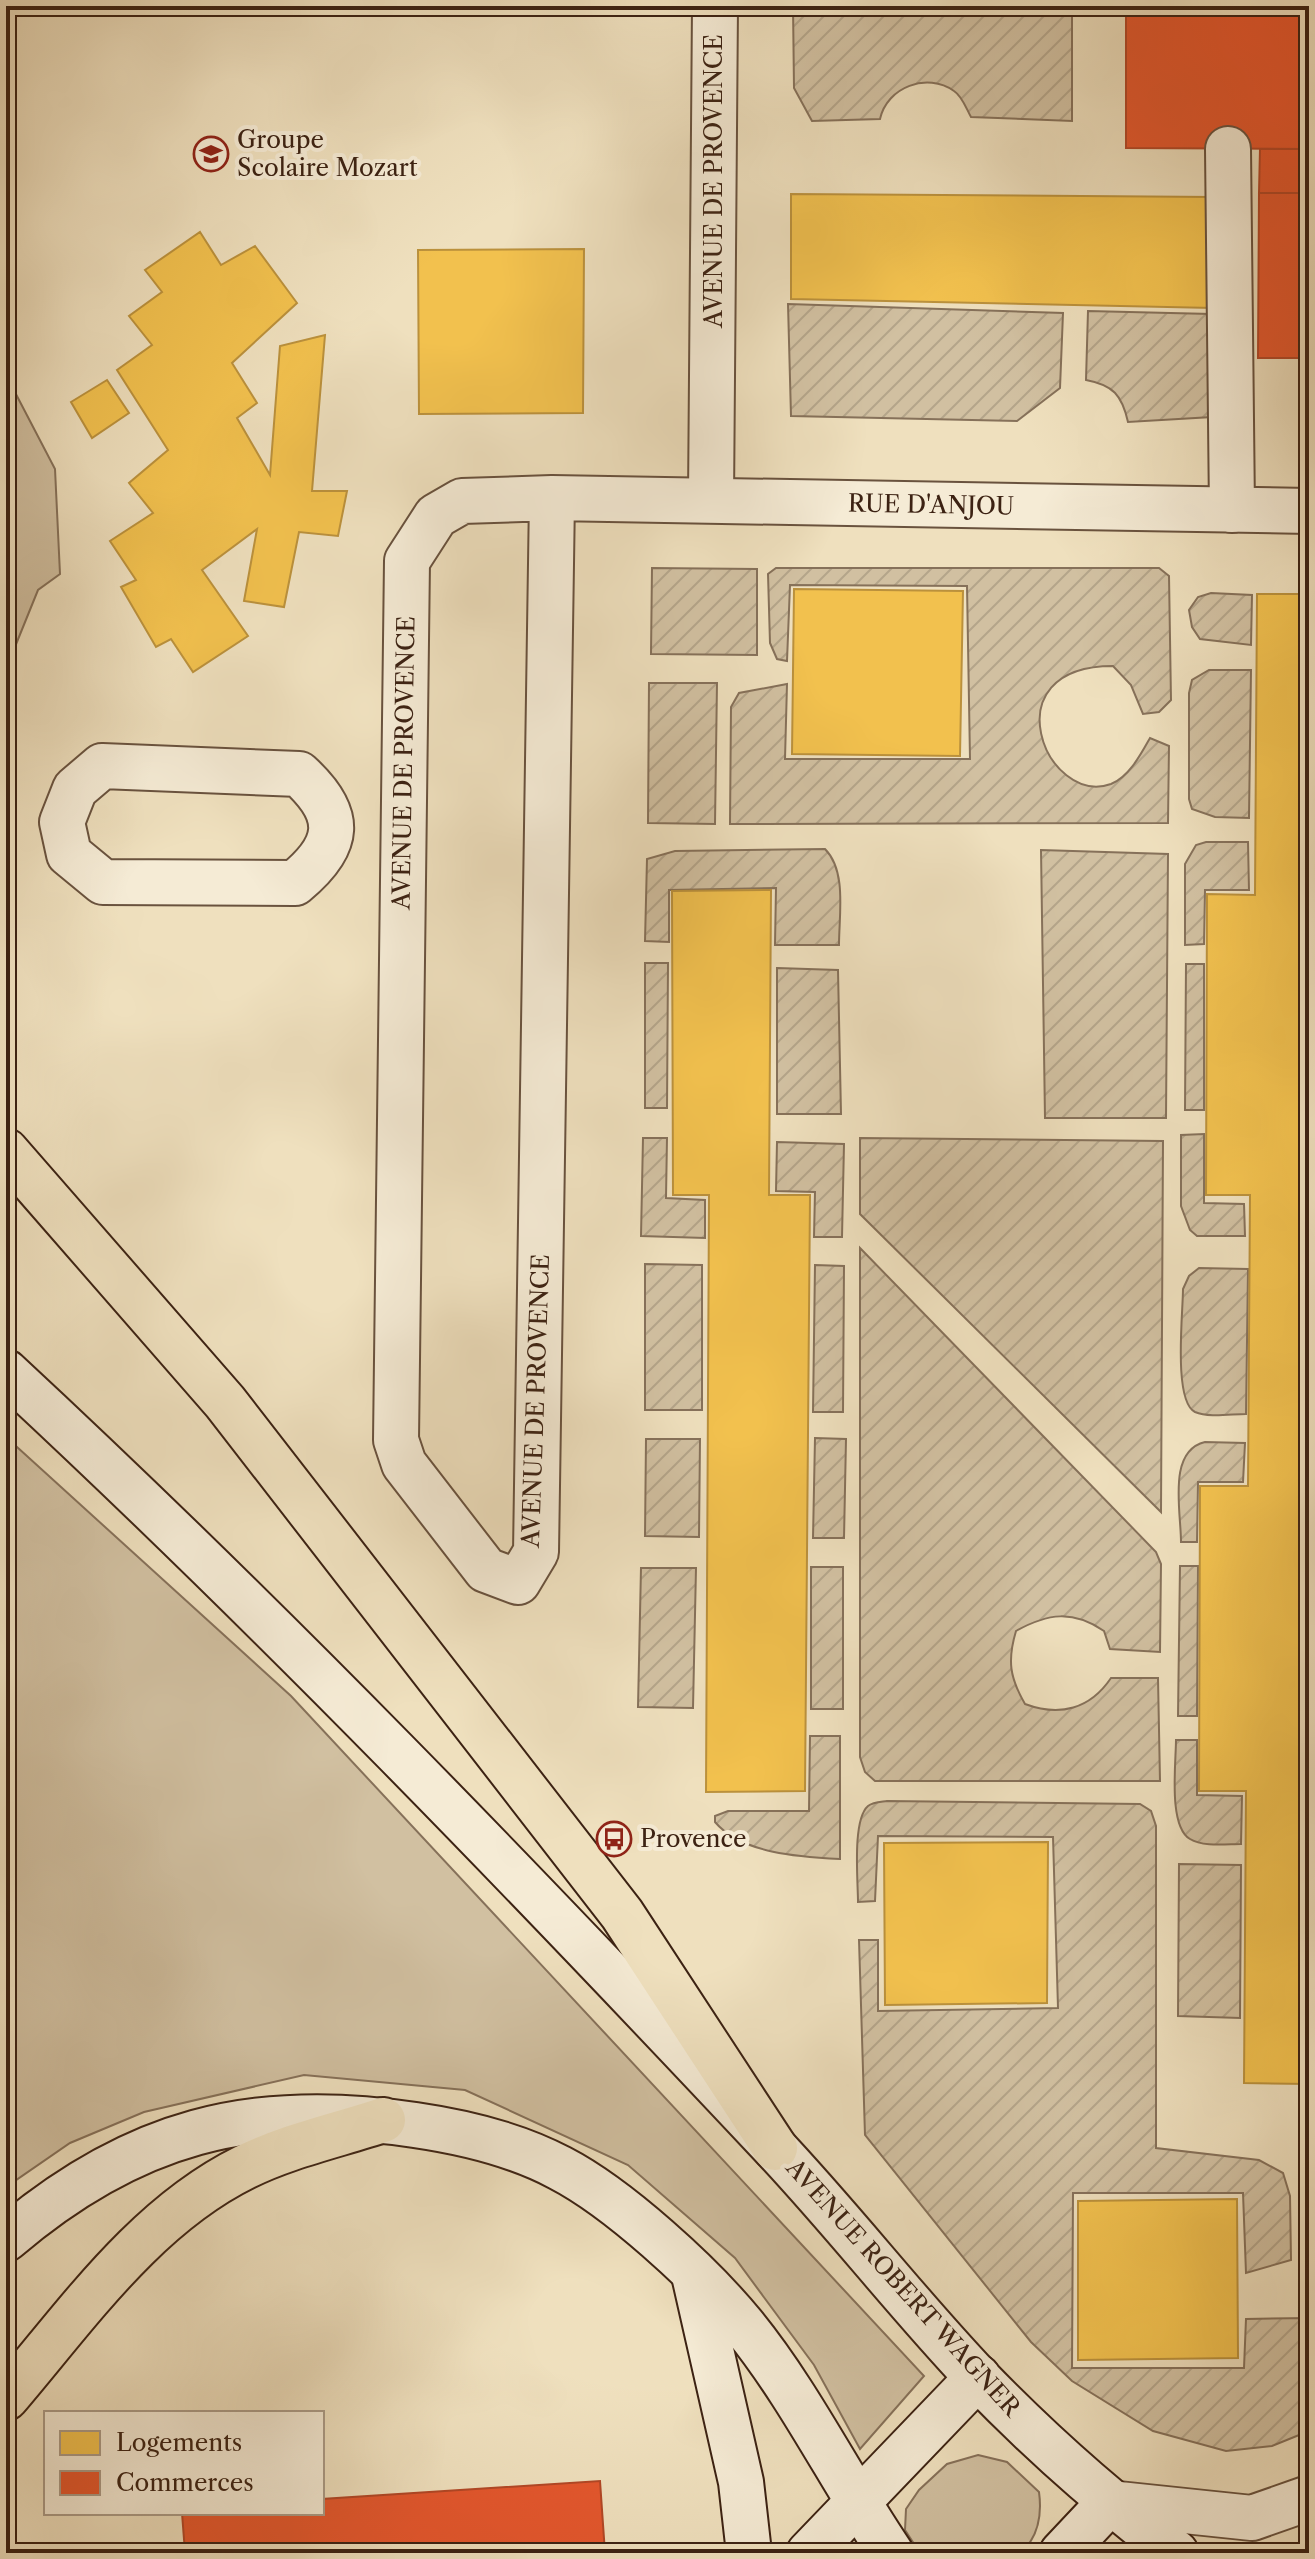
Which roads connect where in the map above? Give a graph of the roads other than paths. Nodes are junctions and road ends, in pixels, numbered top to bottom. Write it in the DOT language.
graph roads {
  1 [pos="715,6"];
  2 [pos="1228,149"];
  3 [pos="552,498"];
  4 [pos="711,500"];
  5 [pos="1232,510"];
  6 [pos="1309,511"];
  7 [pos="333,825"];
  8 [pos="402,826"];
  9 [pos="6,1151"];
  10 [pos="6,1372"];
  11 [pos="383,2120"];
  12 [pos="775,2148"];
  13 [pos="6,2239"];
  14 [pos="694,2275"];
  15 [pos="978,2377"];
  16 [pos="6,2398"];
  17 [pos="1309,2498"];
  18 [pos="856,2502"];
  19 [pos="1109,2503"];
  20 [pos="749,2553"];
  21 [pos="809,2553"];
  22 [pos="891,2553"];
  23 [pos="1062,2553"];
  24 [pos="1176,2553"];
  1 -- 4 [label="street, AVENUE DE PROVENCE"];
  2 -- 5 [label="street"];
  3 -- 4 [label="street, RUE D'ANJOU"];
  3 -- 8 [label="street, AVENUE DE PROVENCE"];
  3 -- 8 [label="street, AVENUE DE PROVENCE"];
  4 -- 5 [label="street, RUE D'ANJOU"];
  5 -- 6 [label="street, RUE D'ANJOU"];
  7 -- 7 [label="street"];
  7 -- 8 [label="street"];
  9 -- 12 [label="highway"];
  10 -- 12 [label="street, AVENUE ROBERT WAGNER"];
  11 -- 13 [label="street"];
  11 -- 14 [label="street"];
  11 -- 16 [label="highway"];
  12 -- 15 [label="street, AVENUE ROBERT WAGNER"];
  14 -- 18 [label="street"];
  14 -- 20 [label="street"];
  15 -- 18 [label="street"];
  15 -- 19 [label="street, AVENUE ROBERT WAGNER"];
  17 -- 19 [label="street"];
  18 -- 21 [label="street"];
  18 -- 22 [label="street"];
  19 -- 23 [label="street"];
  19 -- 24 [label="street, AVENUE ROBERT WAGNER"];
}
